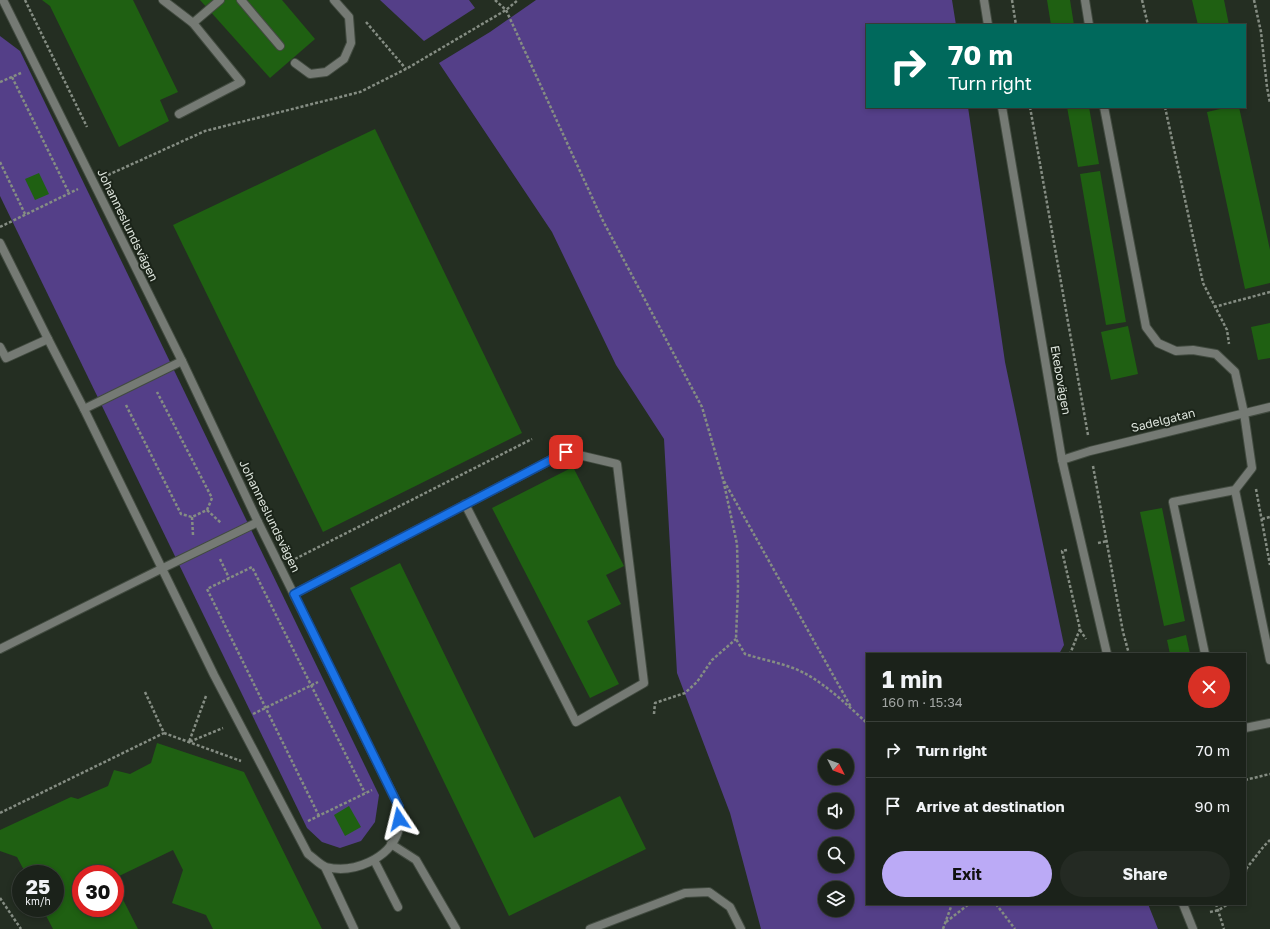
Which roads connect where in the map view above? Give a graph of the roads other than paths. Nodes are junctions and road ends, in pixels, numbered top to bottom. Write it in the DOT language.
graph roads {
  1 [pos="3,0"];
  2 [pos="163,0"];
  3 [pos="220,0"];
  4 [pos="241,0"];
  5 [pos="334,0"];
  6 [pos="984,0"];
  7 [pos="1085,0"];
  8 [pos="193,23"];
  9 [pos="988,24"];
  10 [pos="1089,24"];
  11 [pos="280,46"];
  12 [pos="296,63"];
  13 [pos="1002,108"];
  14 [pos="1104,108"];
  15 [pos="179,114"];
  16 [pos="0,243"];
  17 [pos="48,339"];
  18 [pos="0,347"];
  19 [pos="182,361"];
  20 [pos="1270,407"];
  21 [pos="84,409"];
  22 [pos="1244,413"];
  23 [pos="1062,460"];
  24 [pos="1235,490"];
  25 [pos="465,504"];
  26 [pos="258,522"];
  27 [pos="162,569"];
  28 [pos="294,594"];
  29 [pos="0,649"];
  30 [pos="1107,653"];
  31 [pos="1204,653"];
  32 [pos="1270,660"];
  33 [pos="1270,723"];
  34 [pos="1246,728"];
  35 [pos="391,844"];
  36 [pos="374,860"];
  37 [pos="325,867"];
  38 [pos="1182,905"];
  39 [pos="398,907"];
  40 [pos="354,929"];
  41 [pos="456,929"];
  42 [pos="590,929"];
  43 [pos="741,929"];
  44 [pos="1193,929"];
  1 -- 19 [label="street, Johanneslundsvägen"];
  2 -- 8 [label="street"];
  3 -- 8 [label="street"];
  4 -- 11 [label="street"];
  5 -- 12 [label="street"];
  6 -- 9 [label="street"];
  7 -- 10 [label="street"];
  8 -- 15 [label="street"];
  13 -- 23 [label="street, Ekebovägen"];
  14 -- 22 [label="street"];
  16 -- 17 [label="street"];
  17 -- 18 [label="street"];
  17 -- 21 [label="street"];
  19 -- 21 [label="street"];
  19 -- 26 [label="street, Johanneslundsvägen"];
  20 -- 22 [label="street, Sadelgatan"];
  21 -- 27 [label="street"];
  22 -- 23 [label="street, Sadelgatan"];
  22 -- 24 [label="street"];
  23 -- 30 [label="street, Ekebovägen"];
  24 -- 31 [label="street"];
  24 -- 32 [label="street"];
  25 -- 25 [label="street"];
  25 -- 28 [label="street"];
  26 -- 27 [label="street"];
  26 -- 28 [label="street, Johanneslundsvägen"];
  27 -- 29 [label="street"];
  27 -- 37 [label="street"];
  28 -- 35 [label="street, Johanneslundsvägen"];
  33 -- 34 [label="street"];
  35 -- 36 [label="street, Johanneslundsvägen"];
  35 -- 41 [label="street"];
  36 -- 37 [label="street, Johanneslundsvägen"];
  36 -- 39 [label="street"];
  37 -- 40 [label="street"];
  38 -- 44 [label="street"];
  42 -- 43 [label="street"];
}
